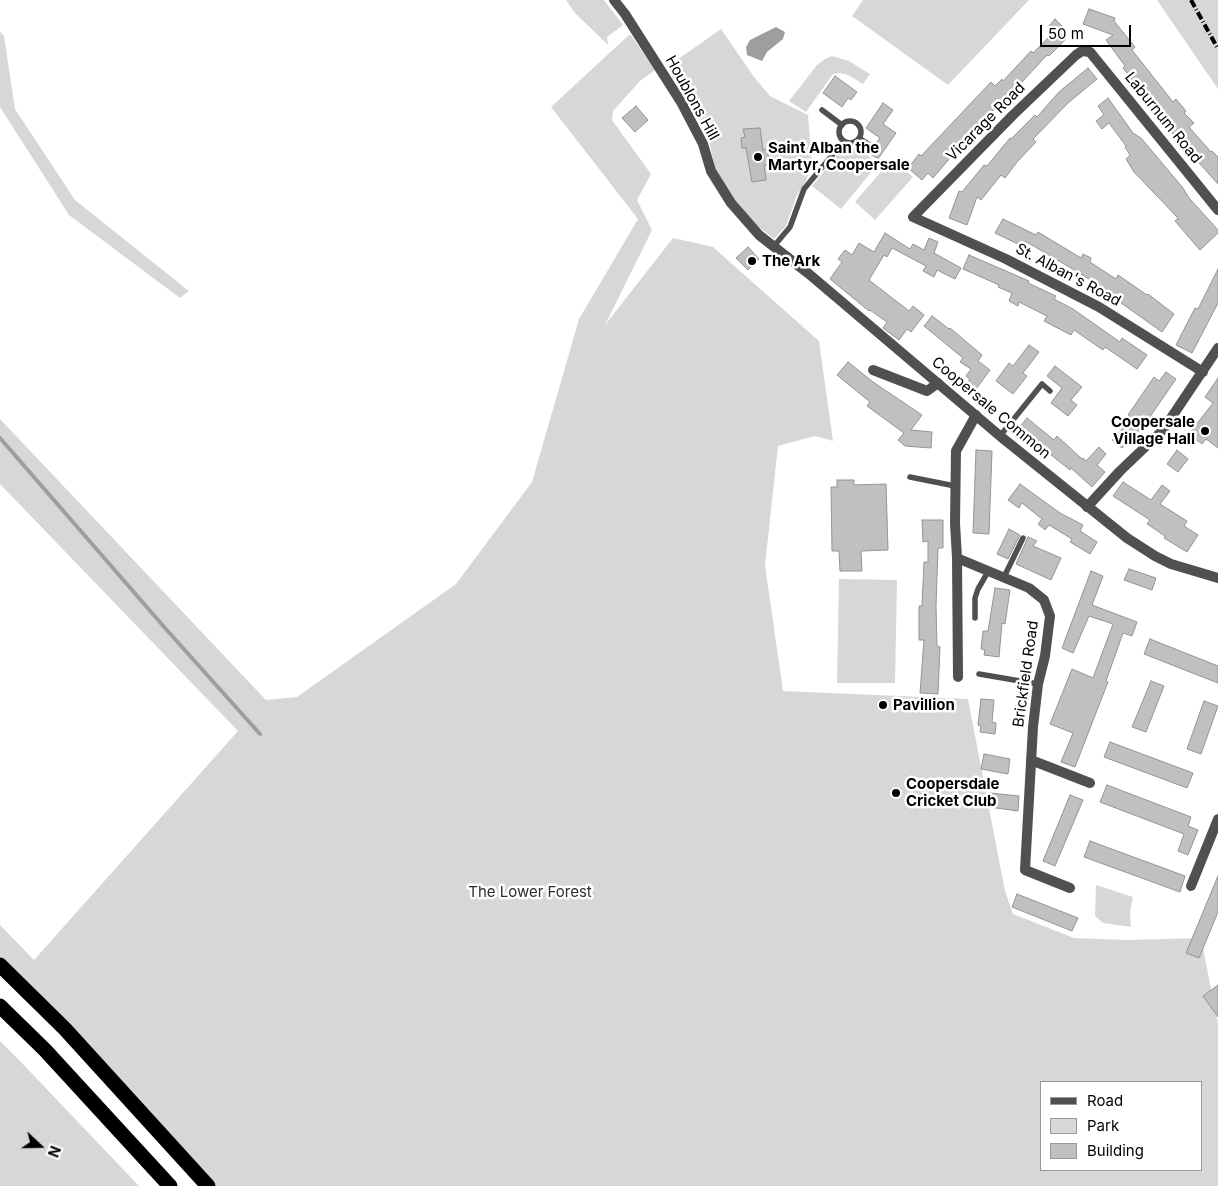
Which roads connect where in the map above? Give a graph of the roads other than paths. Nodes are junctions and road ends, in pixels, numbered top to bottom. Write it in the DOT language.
graph roads {
  1 [pos="614,0"];
  2 [pos="1082,51"];
  3 [pos="822,110"];
  4 [pos="842,125"];
  5 [pos="859,138"];
  6 [pos="844,141"];
  7 [pos="870,145"];
  8 [pos="1218,210"];
  9 [pos="913,216"];
  10 [pos="759,235"];
  11 [pos="774,246"];
  12 [pos="1218,348"];
  13 [pos="873,370"];
  14 [pos="1203,372"];
  15 [pos="938,383"];
  16 [pos="1050,391"];
  17 [pos="976,415"];
  18 [pos="1000,436"];
  19 [pos="910,477"];
  20 [pos="955,486"];
  21 [pos="1087,507"];
  22 [pos="1023,538"];
  23 [pos="957,558"];
  24 [pos="989,570"];
  25 [pos="1004,577"];
  26 [pos="1218,578"];
  27 [pos="975,618"];
  28 [pos="979,674"];
  29 [pos="958,677"];
  30 [pos="1038,684"];
  31 [pos="1031,760"];
  32 [pos="1090,783"];
  33 [pos="1218,818"];
  34 [pos="1191,886"];
  35 [pos="1070,888"];
  36 [pos="0,965"];
  37 [pos="0,1006"];
  38 [pos="170,1186"];
  39 [pos="208,1186"];
  1 -- 10 [label="street, Houblons Hill"];
  2 -- 8 [label="street, Laburnum Road"];
  2 -- 9 [label="street, Vicarage Road"];
  3 -- 4 [label="lane"];
  4 -- 5 [label="lane"];
  4 -- 6 [label="lane"];
  5 -- 6 [label="lane"];
  5 -- 7 [label="lane"];
  6 -- 11 [label="lane"];
  9 -- 14 [label="street, St. Alban's Road"];
  10 -- 11 [label="street, Coopersale Common"];
  11 -- 15 [label="street, Coopersale Common"];
  12 -- 14 [label="street"];
  13 -- 15 [label="street"];
  14 -- 21 [label="street"];
  15 -- 17 [label="street, Coopersale Common"];
  16 -- 18 [label="lane"];
  17 -- 18 [label="street, Coopersale Common"];
  17 -- 20 [label="street"];
  18 -- 21 [label="street, Coopersale Common"];
  19 -- 20 [label="lane"];
  20 -- 23 [label="street"];
  21 -- 26 [label="street, Coopersale Common"];
  22 -- 25 [label="lane"];
  23 -- 24 [label="street, Brickfield Road"];
  23 -- 29 [label="street"];
  24 -- 25 [label="street, Brickfield Road"];
  24 -- 27 [label="lane"];
  25 -- 30 [label="street, Brickfield Road"];
  28 -- 30 [label="lane"];
  30 -- 31 [label="street, Brickfield Road"];
  31 -- 32 [label="street"];
  31 -- 35 [label="street, Brickfield Road"];
  33 -- 34 [label="street"];
  36 -- 39 [label="highway"];
  37 -- 38 [label="highway"];
}
